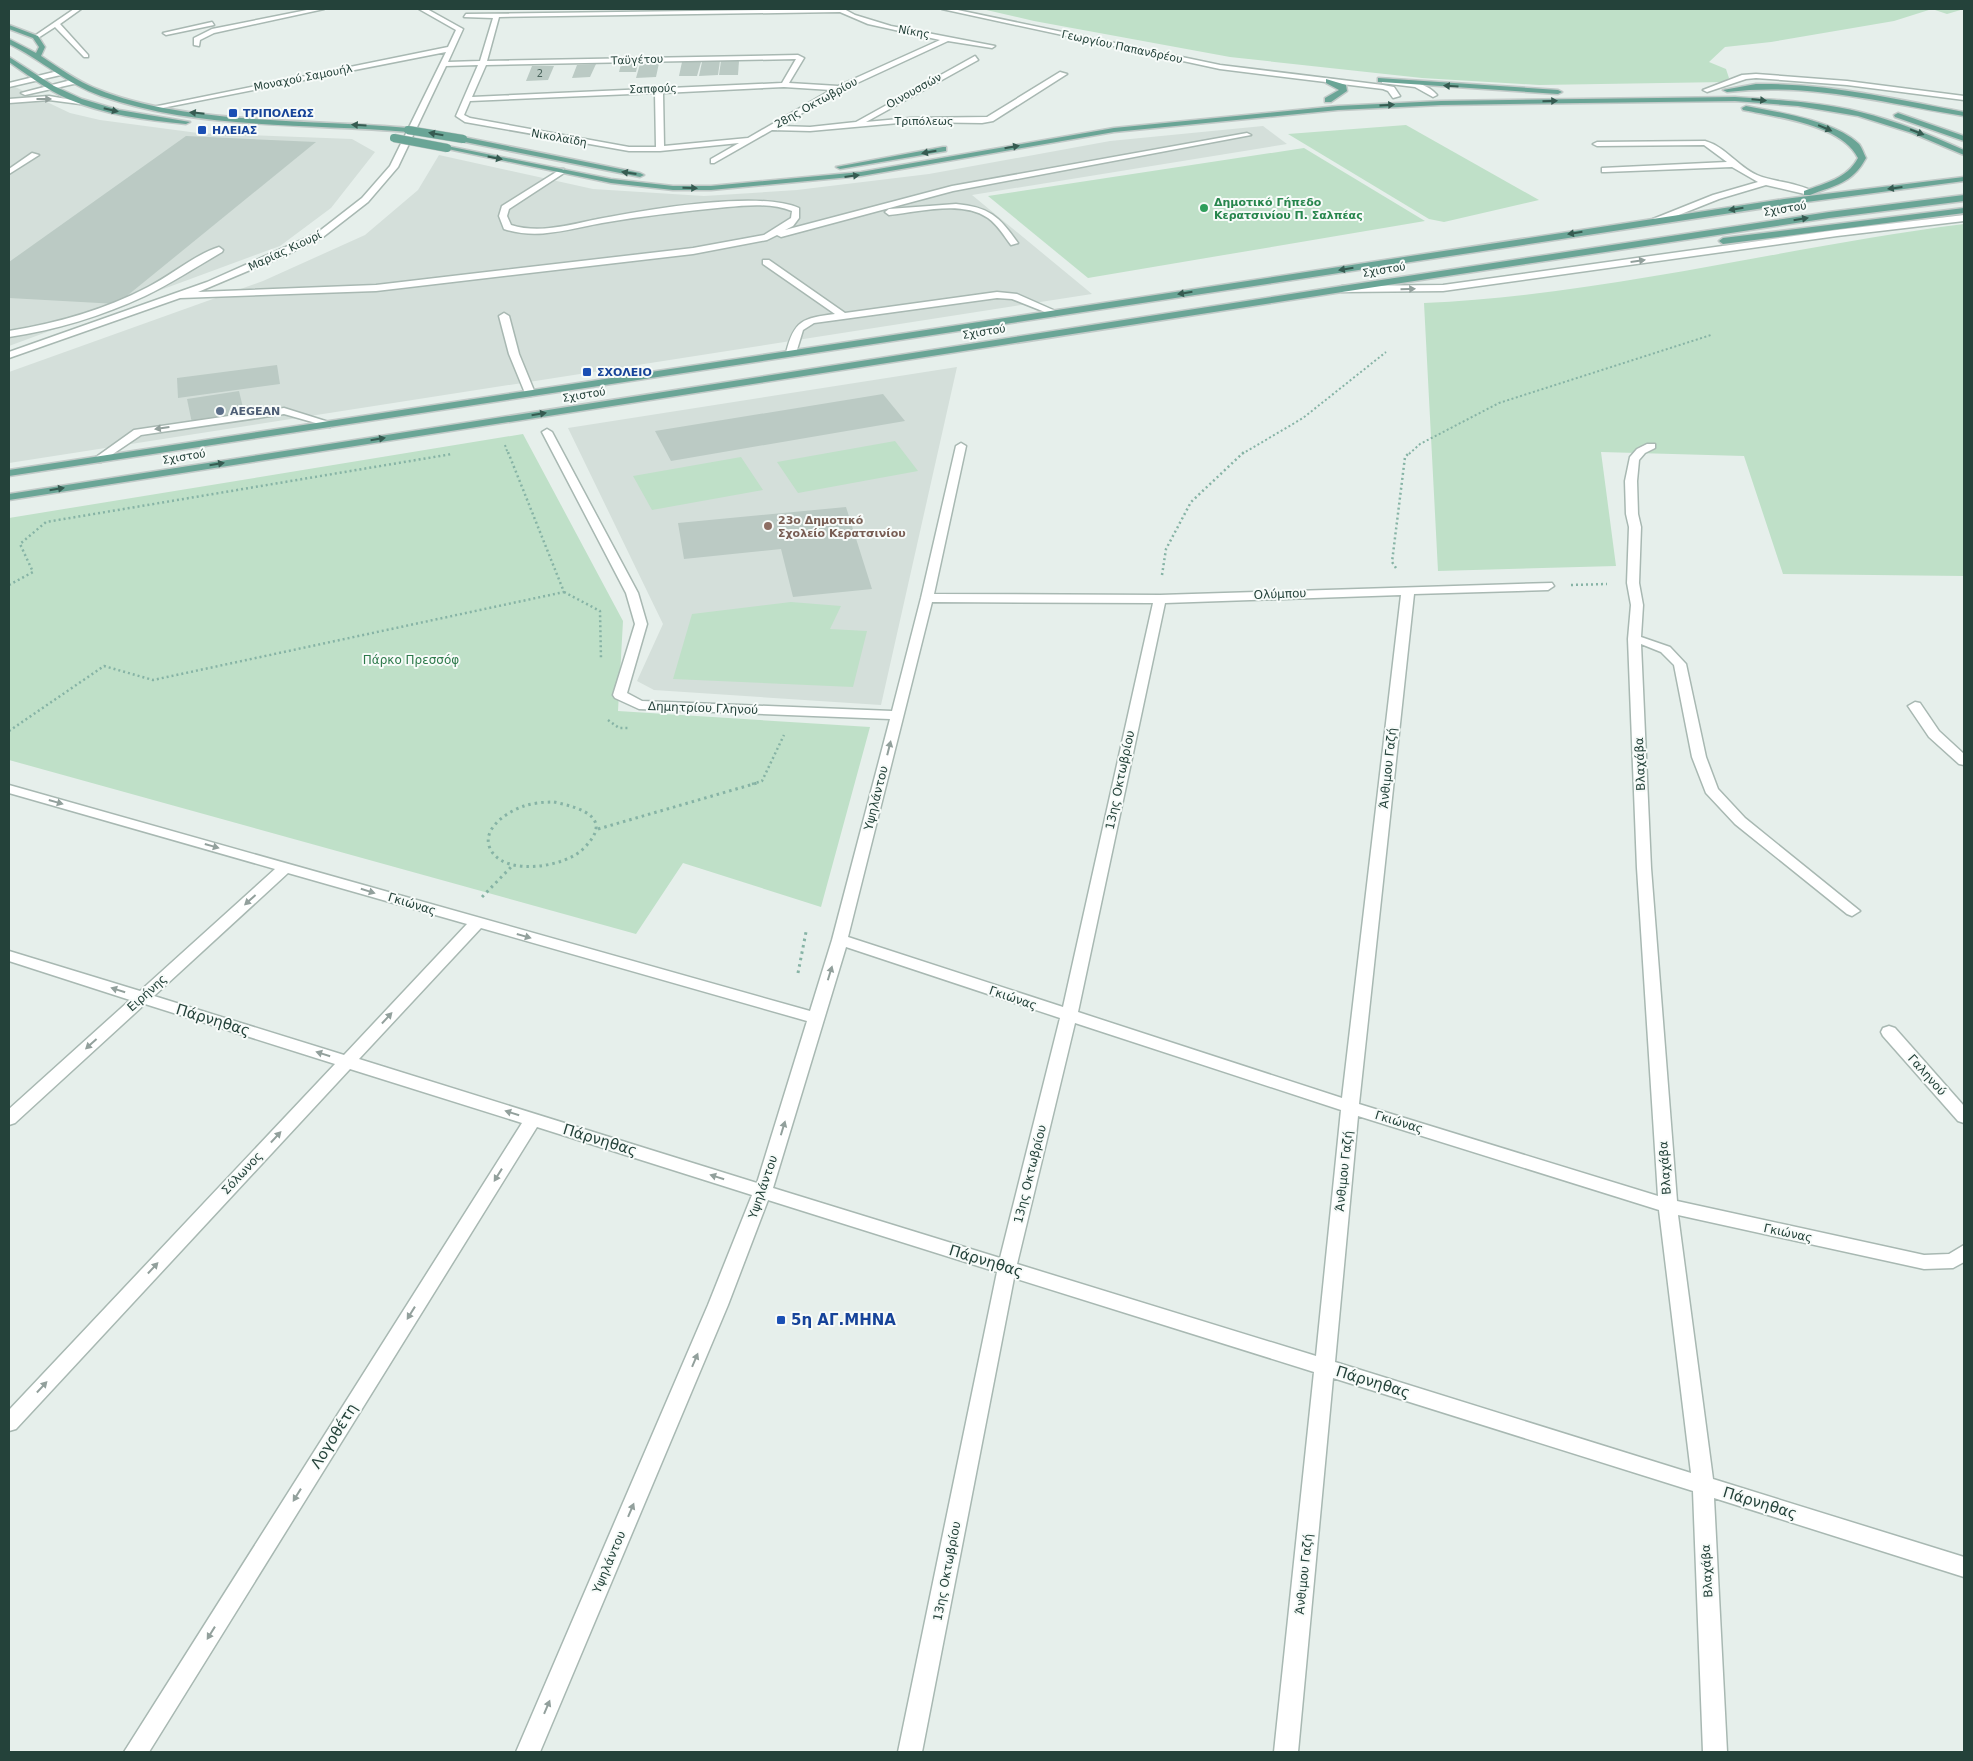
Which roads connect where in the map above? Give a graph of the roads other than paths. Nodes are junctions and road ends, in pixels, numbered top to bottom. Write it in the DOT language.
graph roads {
  1 [pos="78,9"];
  2 [pos="290,9"];
  3 [pos="321,9"];
  4 [pos="422,9"];
  5 [pos="471,9"];
  6 [pos="840,9"];
  7 [pos="945,9"];
  8 [pos="438,16"];
  9 [pos="466,16"];
  10 [pos="496,17"];
  11 [pos="55,23"];
  12 [pos="9,27"];
  13 [pos="166,33"];
  14 [pos="36,37"];
  15 [pos="949,38"];
  16 [pos="9,41"];
  17 [pos="197,45"];
  18 [pos="992,46"];
  19 [pos="449,49"];
  20 [pos="38,56"];
  21 [pos="86,56"];
  22 [pos="975,58"];
  23 [pos="9,60"];
  24 [pos="484,63"];
  25 [pos="442,64"];
  26 [pos="62,72"];
  27 [pos="1064,74"];
  28 [pos="36,77"];
  29 [pos="1302,77"];
  30 [pos="75,80"];
  31 [pos="1380,80"];
  32 [pos="1329,81"];
  33 [pos="784,84"];
  34 [pos="9,85"];
  35 [pos="50,86"];
  36 [pos="839,88"];
  37 [pos="659,89"];
  38 [pos="1702,90"];
  39 [pos="1727,90"];
  40 [pos="1616,92"];
  41 [pos="1569,93"];
  42 [pos="1433,95"];
  43 [pos="1396,96"];
  44 [pos="1380,97"];
  45 [pos="1355,98"];
  46 [pos="1964,98"];
  47 [pos="467,99"];
  48 [pos="1675,99"];
  49 [pos="9,100"];
  50 [pos="1328,100"];
  51 [pos="1318,101"];
  52 [pos="80,102"];
  53 [pos="157,108"];
  54 [pos="1877,110"];
  55 [pos="1892,114"];
  56 [pos="1964,114"];
  57 [pos="854,125"];
  58 [pos="771,128"];
  59 [pos="1247,135"];
  60 [pos="748,140"];
  61 [pos="1964,140"];
  62 [pos="1596,144"];
  63 [pos="954,147"];
  64 [pos="660,148"];
  65 [pos="1964,153"];
  66 [pos="35,155"];
  67 [pos="714,161"];
  68 [pos="1735,164"];
  69 [pos="1605,170"];
  70 [pos="561,171"];
  71 [pos="9,172"];
  72 [pos="650,176"];
  73 [pos="722,178"];
  74 [pos="1964,179"];
  75 [pos="1766,182"];
  76 [pos="1809,192"];
  77 [pos="1964,198"];
  78 [pos="1784,202"];
  79 [pos="1964,210"];
  80 [pos="862,213"];
  81 [pos="1964,218"];
  82 [pos="1656,221"];
  83 [pos="767,237"];
  84 [pos="1666,240"];
  85 [pos="1014,243"];
  86 [pos="219,250"];
  87 [pos="766,262"];
  88 [pos="1342,289"];
  89 [pos="179,295"];
  90 [pos="1055,313"];
  91 [pos="504,316"];
  92 [pos="844,316"];
  93 [pos="9,334"];
  94 [pos="792,353"];
  95 [pos="9,356"];
  96 [pos="530,393"];
  97 [pos="330,424"];
  98 [pos="547,432"];
  99 [pos="961,446"];
  100 [pos="1651,446"];
  101 [pos="97,460"];
  102 [pos="9,473"];
  103 [pos="9,497"];
  104 [pos="1548,586"];
  105 [pos="1408,590"];
  106 [pos="927,598"];
  107 [pos="1160,598"];
  108 [pos="1634,640"];
  109 [pos="1915,706"];
  110 [pos="897,715"];
  111 [pos="1964,761"];
  112 [pos="9,789"];
  113 [pos="286,867"];
  114 [pos="1852,911"];
  115 [pos="469,921"];
  116 [pos="840,940"];
  117 [pos="9,956"];
  118 [pos="142,998"];
  119 [pos="1069,1016"];
  120 [pos="816,1018"];
  121 [pos="1889,1032"];
  122 [pos="346,1061"];
  123 [pos="1350,1107"];
  124 [pos="1964,1117"];
  125 [pos="9,1119"];
  126 [pos="533,1119"];
  127 [pos="763,1192"];
  128 [pos="1668,1206"];
  129 [pos="1964,1252"];
  130 [pos="1007,1268"];
  131 [pos="1325,1367"];
  132 [pos="9,1423"];
  133 [pos="1703,1485"];
  134 [pos="1964,1567"];
  135 [pos="136,1752"];
  136 [pos="528,1752"];
  137 [pos="910,1752"];
  138 [pos="1286,1752"];
  139 [pos="1715,1752"];
  1 -- 11 [label="street"];
  2 -- 13 [label="street"];
  3 -- 17 [label="street"];
  4 -- 8 [label="street"];
  5 -- 9 [label="street"];
  6 -- 10 [label="street"];
  6 -- 15 [label="street, Νίκης"];
  7 -- 29 [label="street, Γεωργίου Παπανδρέου"];
  8 -- 9 [label="street"];
  8 -- 19 [label="street, Μαρίας Κιουρί"];
  9 -- 10 [label="street"];
  10 -- 24 [label="street"];
  11 -- 14 [label="street"];
  11 -- 21 [label="street"];
  12 -- 14 [label="main road"];
  14 -- 20 [label="main road"];
  15 -- 18 [label="street, Νίκης"];
  15 -- 36 [label="street, 28ης Οκτωβρίου"];
  16 -- 20 [label="main road"];
  19 -- 25 [label="street, Μαρίας Κιουρί"];
  19 -- 53 [label="street, Μοναχού Σαμουήλ"];
  20 -- 26 [label="main road"];
  22 -- 57 [label="street, Οινουσσών"];
  23 -- 28 [label="main road"];
  24 -- 25 [label="street, Ταϋγέτου"];
  24 -- 33 [label="street, Ταϋγέτου"];
  24 -- 47 [label="street"];
  25 -- 89 [label="street, Μαρίας Κιουρί"];
  26 -- 28 [label="street"];
  26 -- 30 [label="main road"];
  27 -- 57 [label="street, Τριπόλεως"];
  28 -- 34 [label="street"];
  28 -- 35 [label="main road"];
  29 -- 31 [label="street, Γεωργίου Παπανδρέου"];
  29 -- 32 [label="street, Γεωργίου Παπανδρέου"];
  30 -- 35 [label="street"];
  30 -- 53 [label="main road"];
  41 -- 31 [label="main road, one-way"];
  31 -- 42 [label="street, Γεωργίου Παπανδρέου"];
  32 -- 43 [label="street, Γεωργίου Παπανδρέου"];
  32 -- 50 [label="main road"];
  33 -- 36 [label="street, Σαπφούς"];
  33 -- 37 [label="street, Σαπφούς"];
  35 -- 49 [label="street"];
  35 -- 52 [label="main road"];
  36 -- 58 [label="street, 28ης Οκτωβρίου"];
  37 -- 47 [label="street, Σαπφούς"];
  37 -- 64 [label="street"];
  38 -- 39 [label="main road"];
  38 -- 46 [label="street"];
  39 -- 54 [label="main road"];
  39 -- 56 [label="main road"];
  40 -- 41 [label="main road"];
  41 -- 42 [label="main road"];
  42 -- 43 [label="main road"];
  43 -- 44 [label="main road"];
  45 -- 50 [label="main road"];
  47 -- 64 [label="street, Νικολαϊδη"];
  48 -- 65 [label="main road, one-way"];
  70 -- 48 [label="main road, one-way"];
  48 -- 76 [label="main road, one-way"];
  49 -- 52 [label="street, one-way"];
  50 -- 51 [label="main road"];
  52 -- 70 [label="main road, one-way, bridge"];
  72 -- 53 [label="main road, one-way, bridge"];
  55 -- 61 [label="main road"];
  57 -- 58 [label="street, Τριπόλεως"];
  58 -- 60 [label="street, 28ης Οκτωβρίου"];
  59 -- 80 [label="street"];
  60 -- 64 [label="street"];
  60 -- 67 [label="street, 28ης Οκτωβρίου"];
  62 -- 68 [label="street"];
  63 -- 73 [label="main road, one-way"];
  66 -- 71 [label="street"];
  68 -- 69 [label="street"];
  68 -- 75 [label="street"];
  70 -- 83 [label="street"];
  74 -- 78 [label="main road, Σχιστού, one-way"];
  75 -- 76 [label="street"];
  75 -- 82 [label="street"];
  76 -- 78 [label="main road"];
  84 -- 77 [label="main road, Σχιστού, one-way"];
  78 -- 82 [label="main road, Σχιστού, one-way"];
  79 -- 84 [label="main road"];
  80 -- 83 [label="street"];
  80 -- 85 [label="street"];
  88 -- 81 [label="street, one-way"];
  82 -- 90 [label="main road, Σχιστού, one-way"];
  83 -- 89 [label="street"];
  84 -- 88 [label="main road, Σχιστού"];
  86 -- 93 [label="street"];
  87 -- 92 [label="street"];
  103 -- 88 [label="main road, Σχιστού, one-way"];
  89 -- 95 [label="street, Μαρίας Κιουρί"];
  90 -- 92 [label="street"];
  90 -- 94 [label="main road, Σχιστού"];
  91 -- 96 [label="street"];
  92 -- 94 [label="street"];
  94 -- 96 [label="main road, Σχιστού"];
  96 -- 97 [label="main road, Σχιστού"];
  97 -- 101 [label="main road, Σχιστού"];
  97 -- 101 [label="street, one-way"];
  98 -- 110 [label="street, Δημητρίου Γληνού"];
  99 -- 106 [label="street, Υψηλάντου"];
  100 -- 108 [label="street, Βλαχάβα"];
  101 -- 102 [label="main road, Σχιστού"];
  104 -- 105 [label="street, Ολύμπου"];
  105 -- 107 [label="street, Ολύμπου"];
  105 -- 123 [label="street, Άνθιμου Γαζή"];
  106 -- 107 [label="street, Ολύμπου"];
  106 -- 110 [label="street, Υψηλάντου"];
  107 -- 119 [label="street, 13ης Οκτωβρίου"];
  108 -- 114 [label="street"];
  108 -- 128 [label="street, Βλαχάβα"];
  109 -- 111 [label="street"];
  116 -- 110 [label="street, Υψηλάντου, one-way"];
  112 -- 113 [label="street, Γκιώνας, one-way"];
  113 -- 115 [label="street, Γκιώνας, one-way"];
  113 -- 118 [label="street, Ειρήνης, one-way"];
  115 -- 120 [label="street, Γκιώνας, one-way"];
  122 -- 115 [label="street, Σόλωνος, one-way"];
  116 -- 119 [label="street, Γκιώνας"];
  120 -- 116 [label="street, Υψηλάντου, one-way"];
  118 -- 117 [label="street, Πάρνηθας, one-way"];
  122 -- 118 [label="street, Πάρνηθας, one-way"];
  118 -- 125 [label="street, Ειρήνης, one-way"];
  119 -- 123 [label="street, Γκιώνας"];
  119 -- 130 [label="street, 13ης Οκτωβρίου"];
  127 -- 120 [label="street, Υψηλάντου, one-way"];
  121 -- 124 [label="street, Γαληνού"];
  126 -- 122 [label="street, Πάρνηθας, one-way"];
  132 -- 122 [label="street, Σόλωνος, one-way"];
  123 -- 128 [label="street, Γκιώνας"];
  123 -- 131 [label="street, Άνθιμου Γαζή"];
  127 -- 126 [label="street, Πάρνηθας, one-way"];
  126 -- 135 [label="street, Λογοθέτη, one-way"];
  127 -- 130 [label="street, Πάρνηθας"];
  136 -- 127 [label="street, Υψηλάντου, one-way"];
  128 -- 129 [label="street, Γκιώνας"];
  128 -- 133 [label="street, Βλαχάβα"];
  130 -- 131 [label="street, Πάρνηθας"];
  130 -- 137 [label="street, 13ης Οκτωβρίου"];
  131 -- 133 [label="street, Πάρνηθας"];
  131 -- 138 [label="street, Άνθιμου Γαζή"];
  133 -- 134 [label="street, Πάρνηθας"];
  133 -- 139 [label="street, Βλαχάβα"];
}
